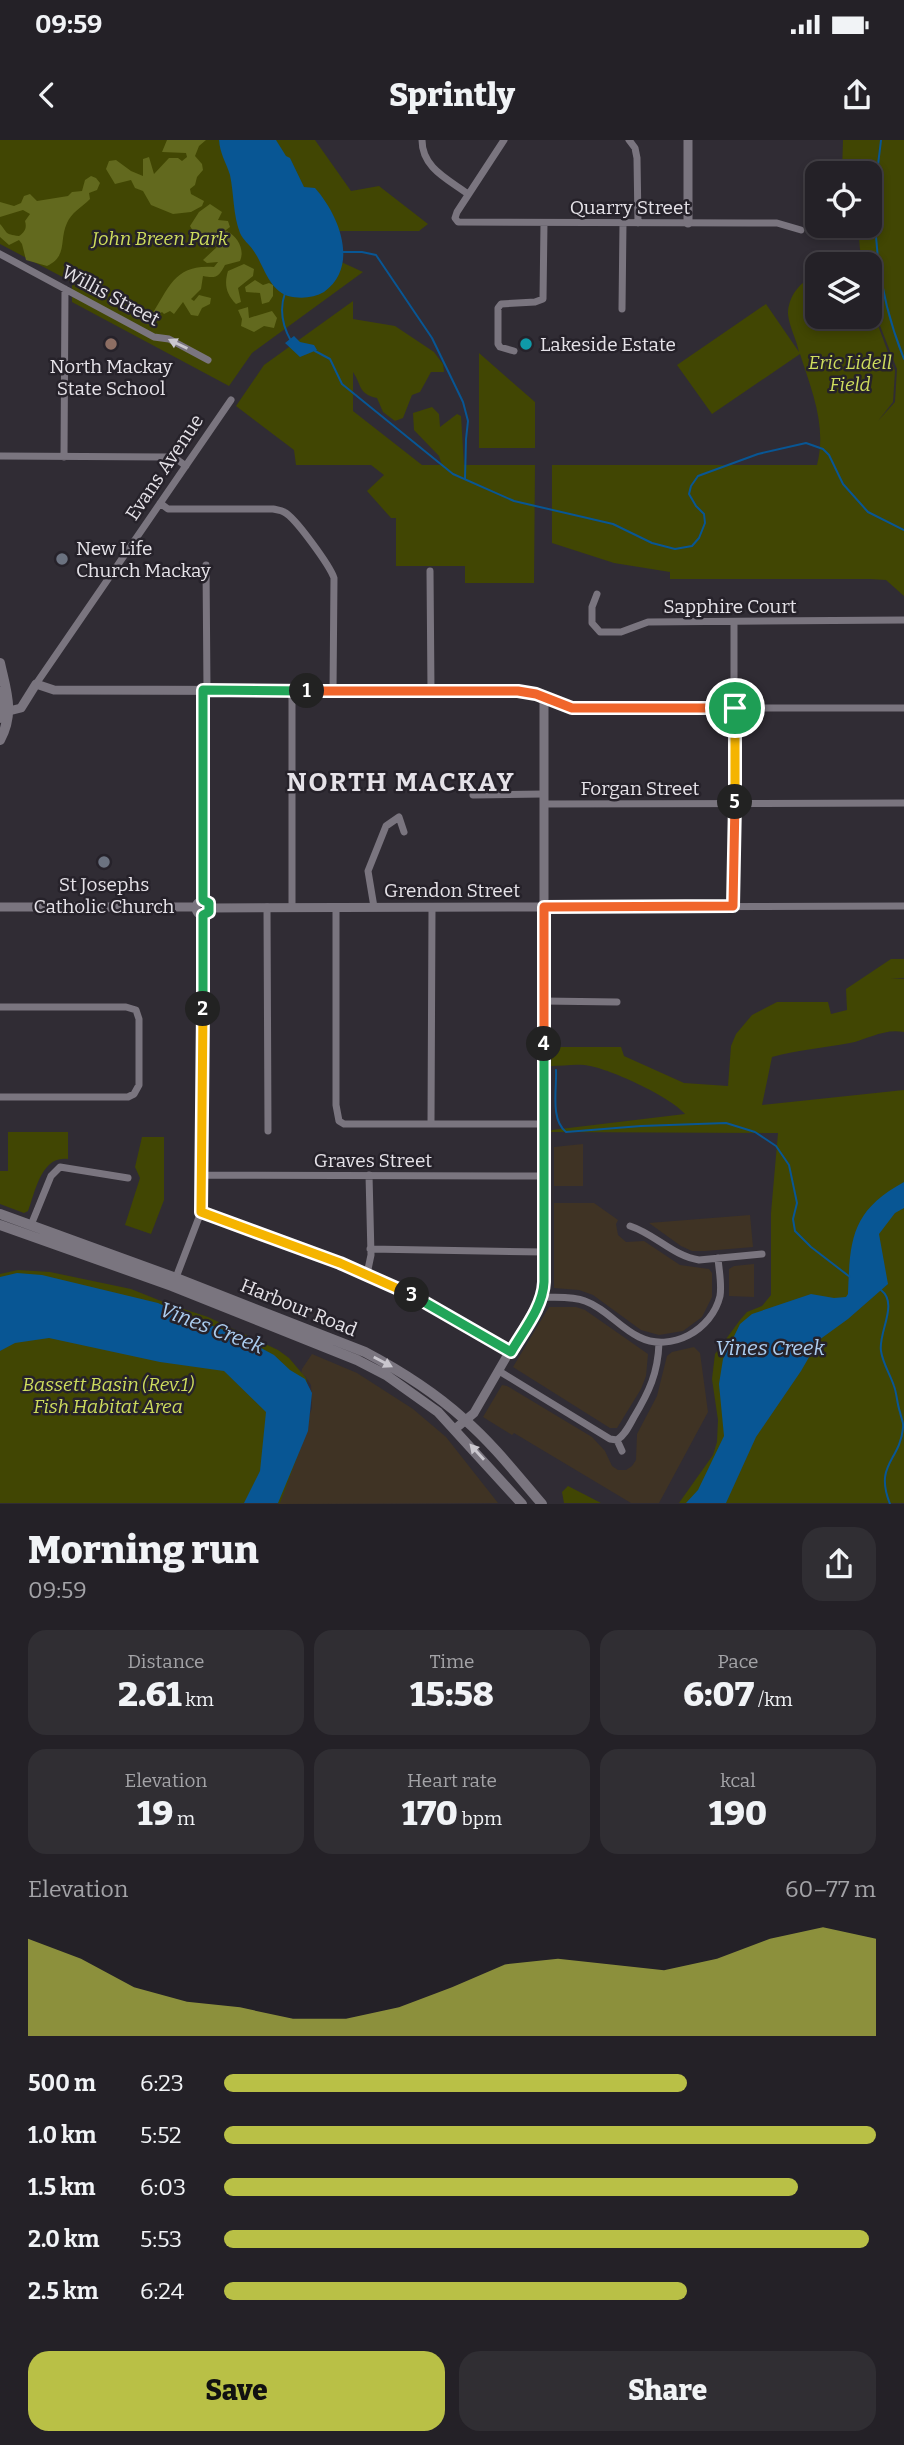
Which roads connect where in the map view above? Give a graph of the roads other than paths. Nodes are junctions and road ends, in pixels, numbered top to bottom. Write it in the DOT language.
graph roads {
  1 [pos="422,140"];
  2 [pos="504,140"];
  3 [pos="629,140"];
  4 [pos="688,140"];
  5 [pos="468,194"];
  6 [pos="544,223"];
  7 [pos="622,223"];
  8 [pos="638,223"];
  9 [pos="688,223"];
  10 [pos="801,230"];
  11 [pos="0,254"];
  12 [pos="65,289"];
  13 [pos="622,309"];
  14 [pos="514,351"];
  15 [pos="208,360"];
  16 [pos="231,400"];
  17 [pos="0,456"];
  18 [pos="64,457"];
  19 [pos="186,466"];
  20 [pos="160,503"];
  21 [pos="206,565"];
  22 [pos="430,571"];
  23 [pos="597,594"];
  24 [pos="904,620"];
  25 [pos="734,622"];
  26 [pos="0,665"];
  27 [pos="0,673"];
  28 [pos="33,688"];
  29 [pos="205,690"];
  30 [pos="292,690"];
  31 [pos="334,691"];
  32 [pos="432,691"];
  33 [pos="544,697"];
  34 [pos="4,707"];
  35 [pos="735,708"];
  36 [pos="904,708"];
  37 [pos="2,734"];
  38 [pos="474,795"];
  39 [pos="544,799"];
  40 [pos="904,803"];
  41 [pos="735,804"];
  42 [pos="404,832"];
  43 [pos="206,904"];
  44 [pos="733,906"];
  45 [pos="904,906"];
  46 [pos="0,907"];
  47 [pos="195,907"];
  48 [pos="267,907"];
  49 [pos="292,907"];
  50 [pos="336,907"];
  51 [pos="374,907"];
  52 [pos="544,907"];
  53 [pos="432,908"];
  54 [pos="203,915"];
  55 [pos="543,1001"];
  56 [pos="618,1002"];
  57 [pos="0,1007"];
  58 [pos="0,1097"];
  59 [pos="431,1124"];
  60 [pos="544,1124"];
  61 [pos="268,1132"];
  62 [pos="203,1175"];
  63 [pos="369,1175"];
  64 [pos="544,1176"];
  65 [pos="128,1178"];
  66 [pos="201,1212"];
  67 [pos="0,1213"];
  68 [pos="0,1224"];
  69 [pos="31,1225"];
  70 [pos="629,1226"];
  71 [pos="370,1249"];
  72 [pos="544,1252"];
  73 [pos="762,1254"];
  74 [pos="718,1258"];
  75 [pos="367,1274"];
  76 [pos="174,1282"];
  77 [pos="542,1297"];
  78 [pos="659,1343"];
  79 [pos="511,1352"];
  80 [pos="499,1371"];
  81 [pos="465,1420"];
  82 [pos="455,1429"];
  83 [pos="617,1440"];
  84 [pos="622,1451"];
  85 [pos="522,1503"];
  86 [pos="542,1503"];
  1 -- 5 [label="street"];
  2 -- 5 [label="street"];
  3 -- 8 [label="street"];
  4 -- 9 [label="street"];
  5 -- 6 [label="street, Quarry Street"];
  6 -- 7 [label="street, Quarry Street"];
  6 -- 14 [label="street"];
  7 -- 8 [label="street, Quarry Street"];
  7 -- 13 [label="street"];
  8 -- 9 [label="street, Quarry Street"];
  9 -- 10 [label="street, Quarry Street"];
  11 -- 12 [label="street, Willis Street"];
  15 -- 12 [label="street, Willis Street, one-way"];
  12 -- 18 [label="street"];
  16 -- 19 [label="street, Evans Avenue"];
  17 -- 18 [label="street"];
  18 -- 19 [label="street"];
  19 -- 20 [label="street, Evans Avenue"];
  20 -- 28 [label="street, Evans Avenue"];
  20 -- 31 [label="street"];
  21 -- 29 [label="street"];
  22 -- 32 [label="street"];
  23 -- 25 [label="street, Sapphire Court"];
  24 -- 25 [label="street, Sapphire Court"];
  25 -- 35 [label="street"];
  26 -- 27 [label="main road"];
  26 -- 34 [label="main road"];
  28 -- 29 [label="street"];
  28 -- 34 [label="street"];
  29 -- 30 [label="street"];
  29 -- 43 [label="street"];
  30 -- 31 [label="street"];
  30 -- 49 [label="street"];
  31 -- 32 [label="street"];
  32 -- 33 [label="street"];
  33 -- 35 [label="street"];
  33 -- 39 [label="street"];
  34 -- 37 [label="main road"];
  35 -- 36 [label="street"];
  35 -- 41 [label="street"];
  38 -- 39 [label="street, Forgan Street"];
  39 -- 41 [label="street, Forgan Street"];
  39 -- 52 [label="street"];
  40 -- 41 [label="street, Forgan Street"];
  41 -- 44 [label="street"];
  42 -- 51 [label="street"];
  43 -- 47 [label="street"];
  43 -- 48 [label="street, Grendon Street"];
  43 -- 54 [label="street"];
  44 -- 45 [label="street, Grendon Street"];
  44 -- 52 [label="street, Grendon Street"];
  46 -- 47 [label="street"];
  47 -- 54 [label="street"];
  48 -- 49 [label="street, Grendon Street"];
  48 -- 61 [label="street"];
  49 -- 50 [label="street, Grendon Street"];
  50 -- 51 [label="street, Grendon Street"];
  50 -- 59 [label="street"];
  51 -- 53 [label="street, Grendon Street"];
  52 -- 53 [label="street, Grendon Street"];
  52 -- 55 [label="street"];
  53 -- 59 [label="street"];
  54 -- 62 [label="street"];
  55 -- 56 [label="street"];
  55 -- 60 [label="street"];
  57 -- 58 [label="street"];
  59 -- 60 [label="street"];
  60 -- 64 [label="street"];
  62 -- 63 [label="street, Graves Street"];
  62 -- 66 [label="street"];
  63 -- 64 [label="street, Graves Street"];
  63 -- 71 [label="street"];
  64 -- 72 [label="street"];
  65 -- 69 [label="street"];
  66 -- 75 [label="street"];
  66 -- 76 [label="street"];
  67 -- 69 [label="main road, Harbour Road"];
  68 -- 76 [label="main road, Harbour Road"];
  69 -- 76 [label="main road, Harbour Road"];
  70 -- 74 [label="street"];
  71 -- 72 [label="street"];
  71 -- 75 [label="street"];
  72 -- 77 [label="street"];
  73 -- 74 [label="street"];
  74 -- 78 [label="street"];
  75 -- 79 [label="street"];
  76 -- 81 [label="main road, Harbour Road, one-way"];
  76 -- 82 [label="main road, Harbour Road"];
  77 -- 78 [label="street"];
  77 -- 79 [label="street"];
  78 -- 83 [label="street"];
  79 -- 80 [label="street"];
  80 -- 81 [label="street"];
  80 -- 83 [label="street"];
  81 -- 82 [label="street"];
  81 -- 86 [label="main road, Harbour Road"];
  85 -- 82 [label="main road, Harbour Road, one-way"];
  83 -- 84 [label="street"];
}
